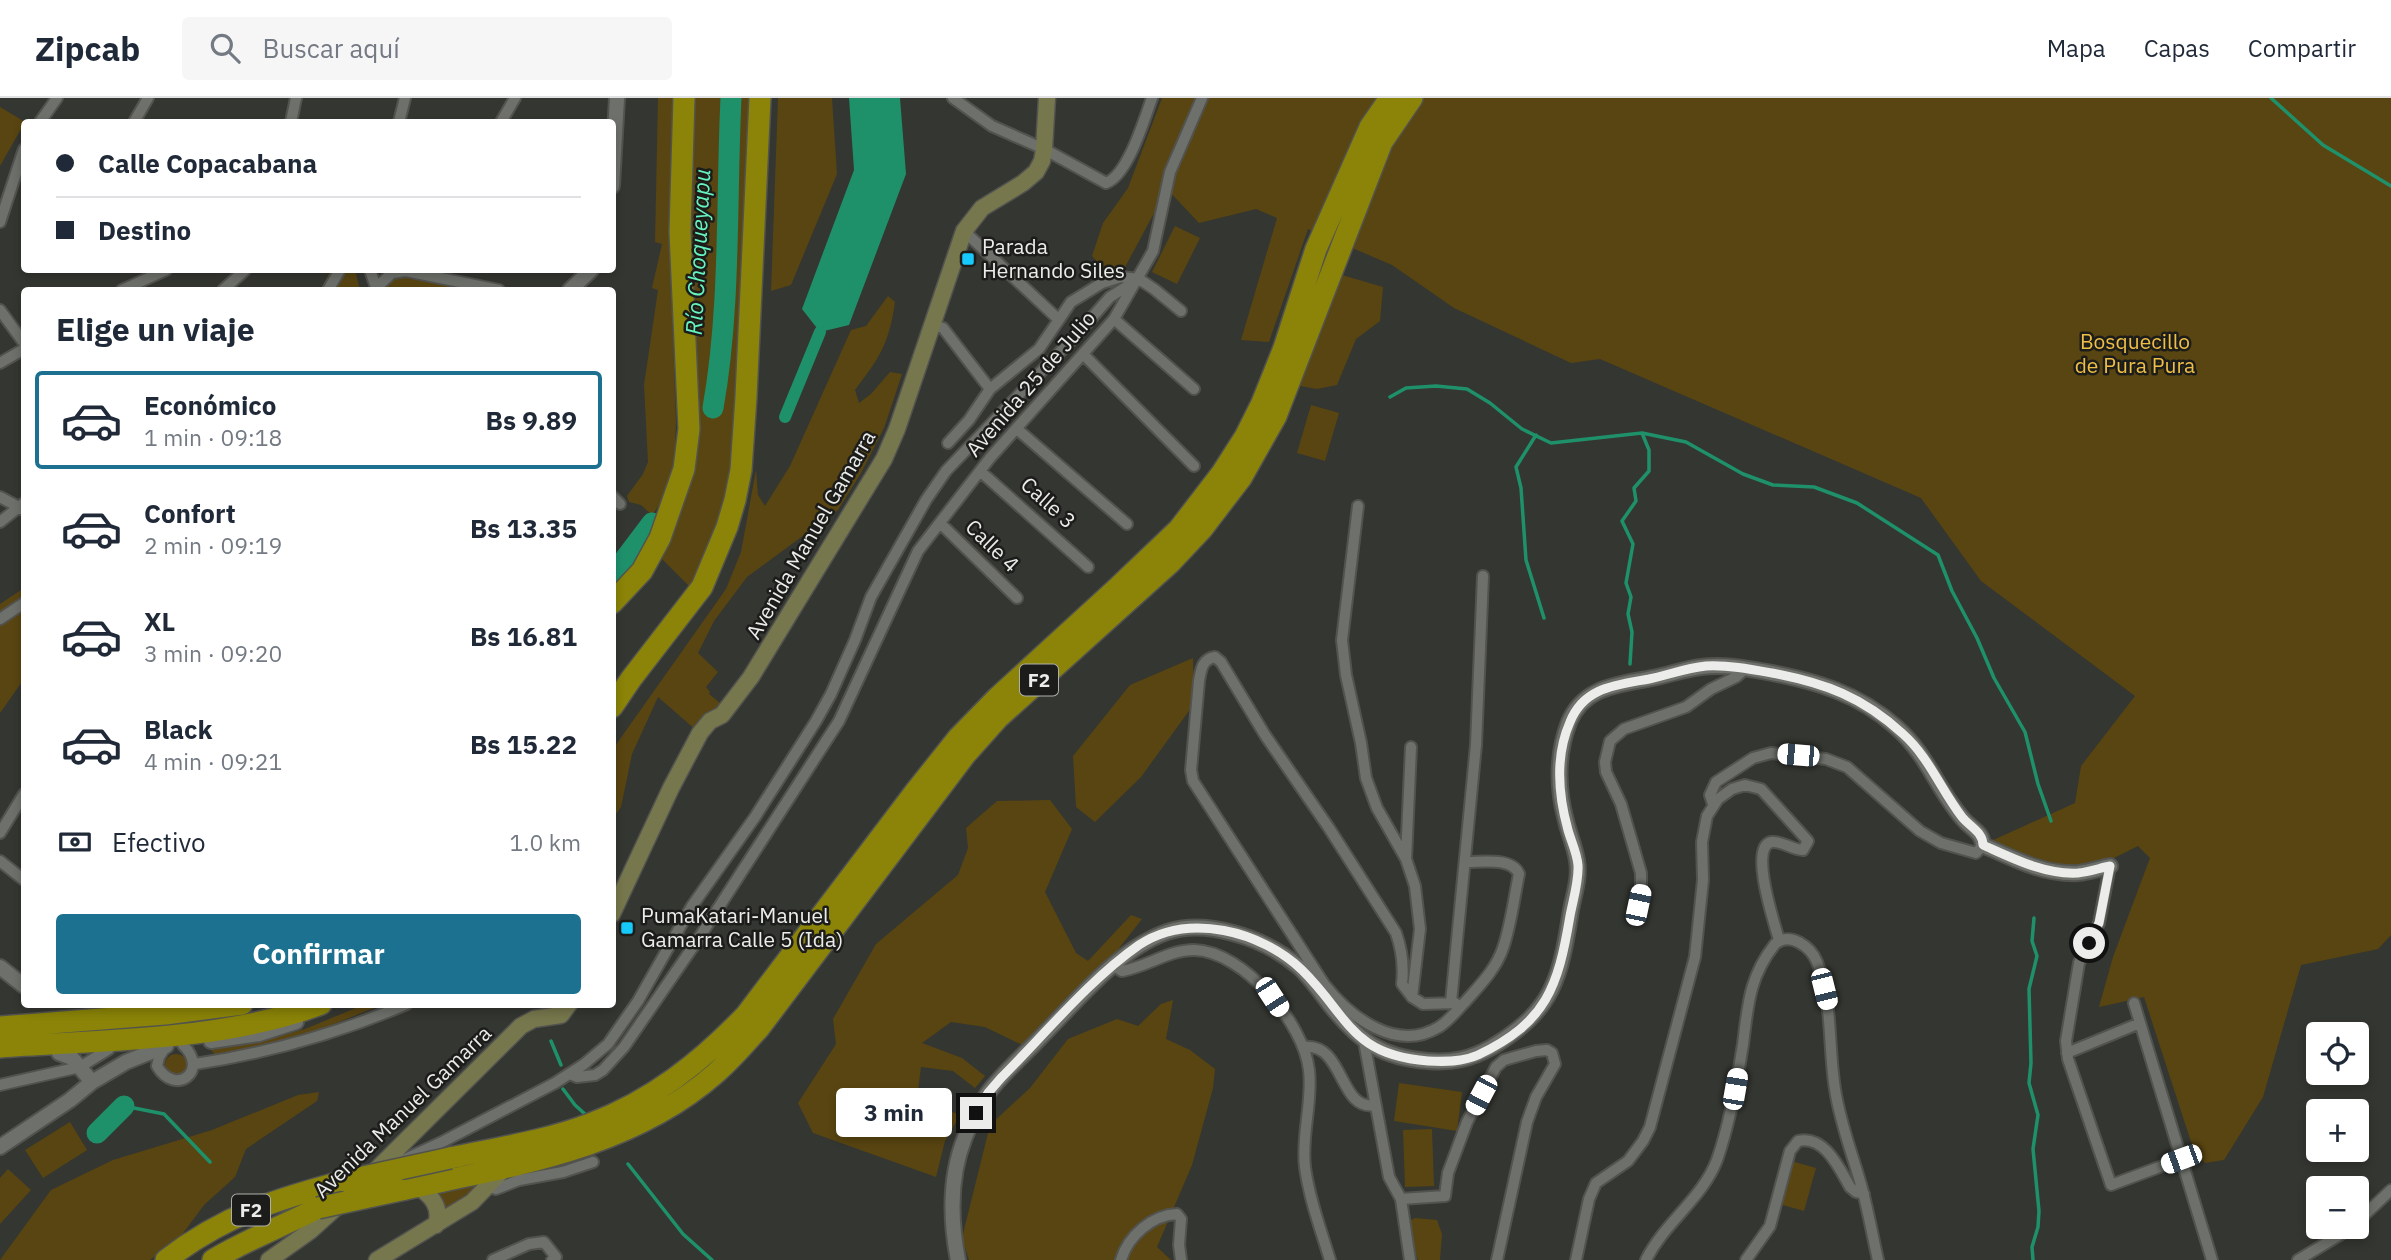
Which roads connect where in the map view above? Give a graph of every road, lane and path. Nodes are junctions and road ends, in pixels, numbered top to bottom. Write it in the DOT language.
graph roads {
  1 [pos="57,98"];
  2 [pos="148,98"];
  3 [pos="296,98"];
  4 [pos="405,98"];
  5 [pos="514,98"];
  6 [pos="617,98"];
  7 [pos="684,98"];
  8 [pos="760,98"];
  9 [pos="953,98"];
  10 [pos="1047,98"];
  11 [pos="1152,98"];
  12 [pos="1202,98"];
  13 [pos="1390,98"];
  14 [pos="1412,98"];
  15 [pos="42,119"];
  16 [pos="136,119"];
  17 [pos="292,119"];
  18 [pos="400,119"];
  19 [pos="503,119"];
  20 [pos="616,119"];
  21 [pos="1044,149"];
  22 [pos="21,159"];
  23 [pos="0,222"];
  24 [pos="964,231"];
  25 [pos="159,273"];
  26 [pos="242,273"];
  27 [pos="392,273"];
  28 [pos="416,273"];
  29 [pos="588,273"];
  30 [pos="1139,279"];
  31 [pos="129,287"];
  32 [pos="226,287"];
  33 [pos="378,287"];
  34 [pos="484,287"];
  35 [pos="573,287"];
  36 [pos="0,310"];
  37 [pos="1181,311"];
  38 [pos="1058,319"];
  39 [pos="1114,319"];
  40 [pos="933,325"];
  41 [pos="21,339"];
  42 [pos="21,351"];
  43 [pos="1084,355"];
  44 [pos="0,363"];
  45 [pos="1194,389"];
  46 [pos="990,390"];
  47 [pos="1017,429"];
  48 [pos="948,443"];
  49 [pos="1194,466"];
  50 [pos="980,471"];
  51 [pos="0,497"];
  52 [pos="21,506"];
  53 [pos="1358,506"];
  54 [pos="21,508"];
  55 [pos="0,522"];
  56 [pos="940,523"];
  57 [pos="1127,524"];
  58 [pos="1087,567"];
  59 [pos="1483,576"];
  60 [pos="1017,598"];
  61 [pos="616,599"];
  62 [pos="21,605"];
  63 [pos="0,619"];
  64 [pos="1746,668"];
  65 [pos="616,701"];
  66 [pos="1411,747"];
  67 [pos="21,799"];
  68 [pos="1713,804"];
  69 [pos="0,833"];
  70 [pos="1983,845"];
  71 [pos="1406,859"];
  72 [pos="0,861"];
  73 [pos="1466,862"];
  74 [pos="2110,866"];
  75 [pos="21,878"];
  76 [pos="616,905"];
  77 [pos="1638,905"];
  78 [pos="1779,940"];
  79 [pos="1114,966"];
  80 [pos="0,967"];
  81 [pos="21,984"];
  82 [pos="1412,997"];
  83 [pos="1456,1003"];
  84 [pos="2134,1003"];
  85 [pos="309,1008"];
  86 [pos="326,1008"];
  87 [pos="398,1008"];
  88 [pos="566,1008"];
  89 [pos="172,1009"];
  90 [pos="2140,1024"];
  91 [pos="0,1027"];
  92 [pos="1364,1041"];
  93 [pos="183,1045"];
  94 [pos="166,1046"];
  95 [pos="0,1047"];
  96 [pos="1304,1047"];
  97 [pos="109,1049"];
  98 [pos="0,1052"];
  99 [pos="59,1053"];
  100 [pos="2067,1053"];
  101 [pos="1480,1054"];
  102 [pos="126,1062"];
  103 [pos="195,1064"];
  104 [pos="157,1066"];
  105 [pos="80,1067"];
  106 [pos="1496,1067"];
  107 [pos="570,1074"];
  108 [pos="92,1082"];
  109 [pos="0,1085"];
  110 [pos="1374,1105"];
  111 [pos="0,1147"];
  112 [pos="2181,1159"];
  113 [pos="593,1162"];
  114 [pos="381,1166"];
  115 [pos="507,1166"];
  116 [pos="487,1186"];
  117 [pos="409,1188"];
  118 [pos="2391,1190"];
  119 [pos="1864,1194"];
  120 [pos="1401,1199"];
  121 [pos="2369,1211"];
  122 [pos="436,1225"];
  123 [pos="2333,1239"];
  124 [pos="166,1260"];
  125 [pos="213,1260"];
  126 [pos="269,1260"];
  127 [pos="377,1260"];
  128 [pos="493,1260"];
  129 [pos="552,1260"];
  130 [pos="958,1260"];
  131 [pos="1121,1260"];
  132 [pos="1181,1260"];
  133 [pos="1330,1260"];
  134 [pos="1410,1260"];
  135 [pos="1497,1260"];
  136 [pos="1576,1260"];
  137 [pos="1646,1260"];
  138 [pos="1746,1260"];
  139 [pos="1878,1260"];
  140 [pos="2212,1260"];
  141 [pos="2298,1260"];
  1 -- 15 [label="street"];
  2 -- 16 [label="street"];
  3 -- 17 [label="street"];
  4 -- 18 [label="street"];
  5 -- 19 [label="street"];
  6 -- 20 [label="street"];
  7 -- 61 [label="highway"];
  8 -- 65 [label="highway"];
  9 -- 21 [label="street"];
  10 -- 21 [label="main road, Avenida Manuel Gamarra"];
  11 -- 21 [label="street"];
  12 -- 30 [label="street"];
  13 -- 124 [label="highway, F2, bridge"];
  14 -- 115 [label="highway, F2"];
  21 -- 24 [label="main road, Avenida Manuel Gamarra"];
  22 -- 23 [label="street"];
  24 -- 38 [label="street"];
  24 -- 40 [label="main road, Avenida Manuel Gamarra"];
  25 -- 31 [label="street"];
  26 -- 32 [label="street"];
  27 -- 33 [label="street"];
  28 -- 34 [label="street"];
  29 -- 35 [label="street"];
  30 -- 37 [label="street"];
  30 -- 38 [label="street"];
  30 -- 39 [label="street, Avenida 25 de Julio"];
  30 -- 107 [label="street, Avenida 25 de Julio"];
  36 -- 41 [label="street"];
  38 -- 46 [label="street"];
  39 -- 43 [label="street, Avenida 25 de Julio"];
  39 -- 45 [label="street"];
  40 -- 46 [label="street"];
  40 -- 76 [label="main road, Avenida Manuel Gamarra"];
  42 -- 44 [label="street"];
  43 -- 47 [label="street, Avenida 25 de Julio"];
  43 -- 49 [label="street"];
  46 -- 48 [label="street"];
  47 -- 50 [label="street, Avenida 25 de Julio"];
  47 -- 57 [label="street"];
  50 -- 56 [label="street, Avenida 25 de Julio"];
  50 -- 58 [label="street, Calle 3"];
  51 -- 52 [label="street"];
  53 -- 71 [label="street"];
  54 -- 55 [label="street"];
  56 -- 60 [label="street, Calle 4"];
  56 -- 107 [label="street, Avenida 25 de Julio"];
  59 -- 73 [label="street"];
  62 -- 63 [label="street"];
  64 -- 70 [label="street"];
  64 -- 77 [label="street"];
  64 -- 101 [label="street"];
  66 -- 71 [label="street"];
  67 -- 69 [label="street"];
  68 -- 70 [label="street"];
  68 -- 78 [label="street"];
  68 -- 136 [label="street"];
  70 -- 74 [label="street"];
  71 -- 82 [label="street"];
  72 -- 75 [label="street"];
  73 -- 83 [label="street"];
  73 -- 83 [label="street"];
  74 -- 100 [label="street"];
  78 -- 119 [label="street"];
  78 -- 137 [label="street"];
  79 -- 92 [label="street"];
  79 -- 96 [label="street"];
  79 -- 130 [label="street"];
  80 -- 81 [label="street"];
  82 -- 83 [label="street"];
  82 -- 83 [label="street"];
  84 -- 90 [label="street"];
  85 -- 95 [label="highway"];
  86 -- 93 [label="street"];
  87 -- 103 [label="street"];
  88 -- 114 [label="main road, Avenida Manuel Gamarra"];
  89 -- 91 [label="highway"];
  90 -- 100 [label="street"];
  90 -- 112 [label="street"];
  92 -- 101 [label="street"];
  92 -- 110 [label="street"];
  93 -- 94 [label="street"];
  93 -- 103 [label="street"];
  94 -- 97 [label="street"];
  94 -- 102 [label="street"];
  94 -- 104 [label="street"];
  96 -- 110 [label="street"];
  96 -- 133 [label="street"];
  97 -- 99 [label="street"];
  97 -- 105 [label="street"];
  98 -- 99 [label="street"];
  99 -- 105 [label="street"];
  100 -- 112 [label="street"];
  101 -- 106 [label="street"];
  102 -- 104 [label="street"];
  102 -- 108 [label="street"];
  103 -- 104 [label="street"];
  105 -- 108 [label="street"];
  105 -- 109 [label="street"];
  106 -- 120 [label="street"];
  106 -- 135 [label="street"];
  107 -- 114 [label="street, Avenida 25 de Julio"];
  108 -- 111 [label="street"];
  110 -- 120 [label="street"];
  112 -- 140 [label="street"];
  113 -- 116 [label="street"];
  114 -- 126 [label="main road, Avenida Manuel Gamarra"];
  115 -- 116 [label="main road"];
  115 -- 117 [label="highway, F2"];
  116 -- 122 [label="main road"];
  117 -- 122 [label="main road"];
  117 -- 125 [label="highway, F2, bridge"];
  118 -- 121 [label="street"];
  119 -- 138 [label="street"];
  119 -- 139 [label="street"];
  120 -- 134 [label="street"];
  122 -- 127 [label="main road"];
  123 -- 141 [label="street"];
  128 -- 129 [label="street"];
  131 -- 132 [label="street"];
}
